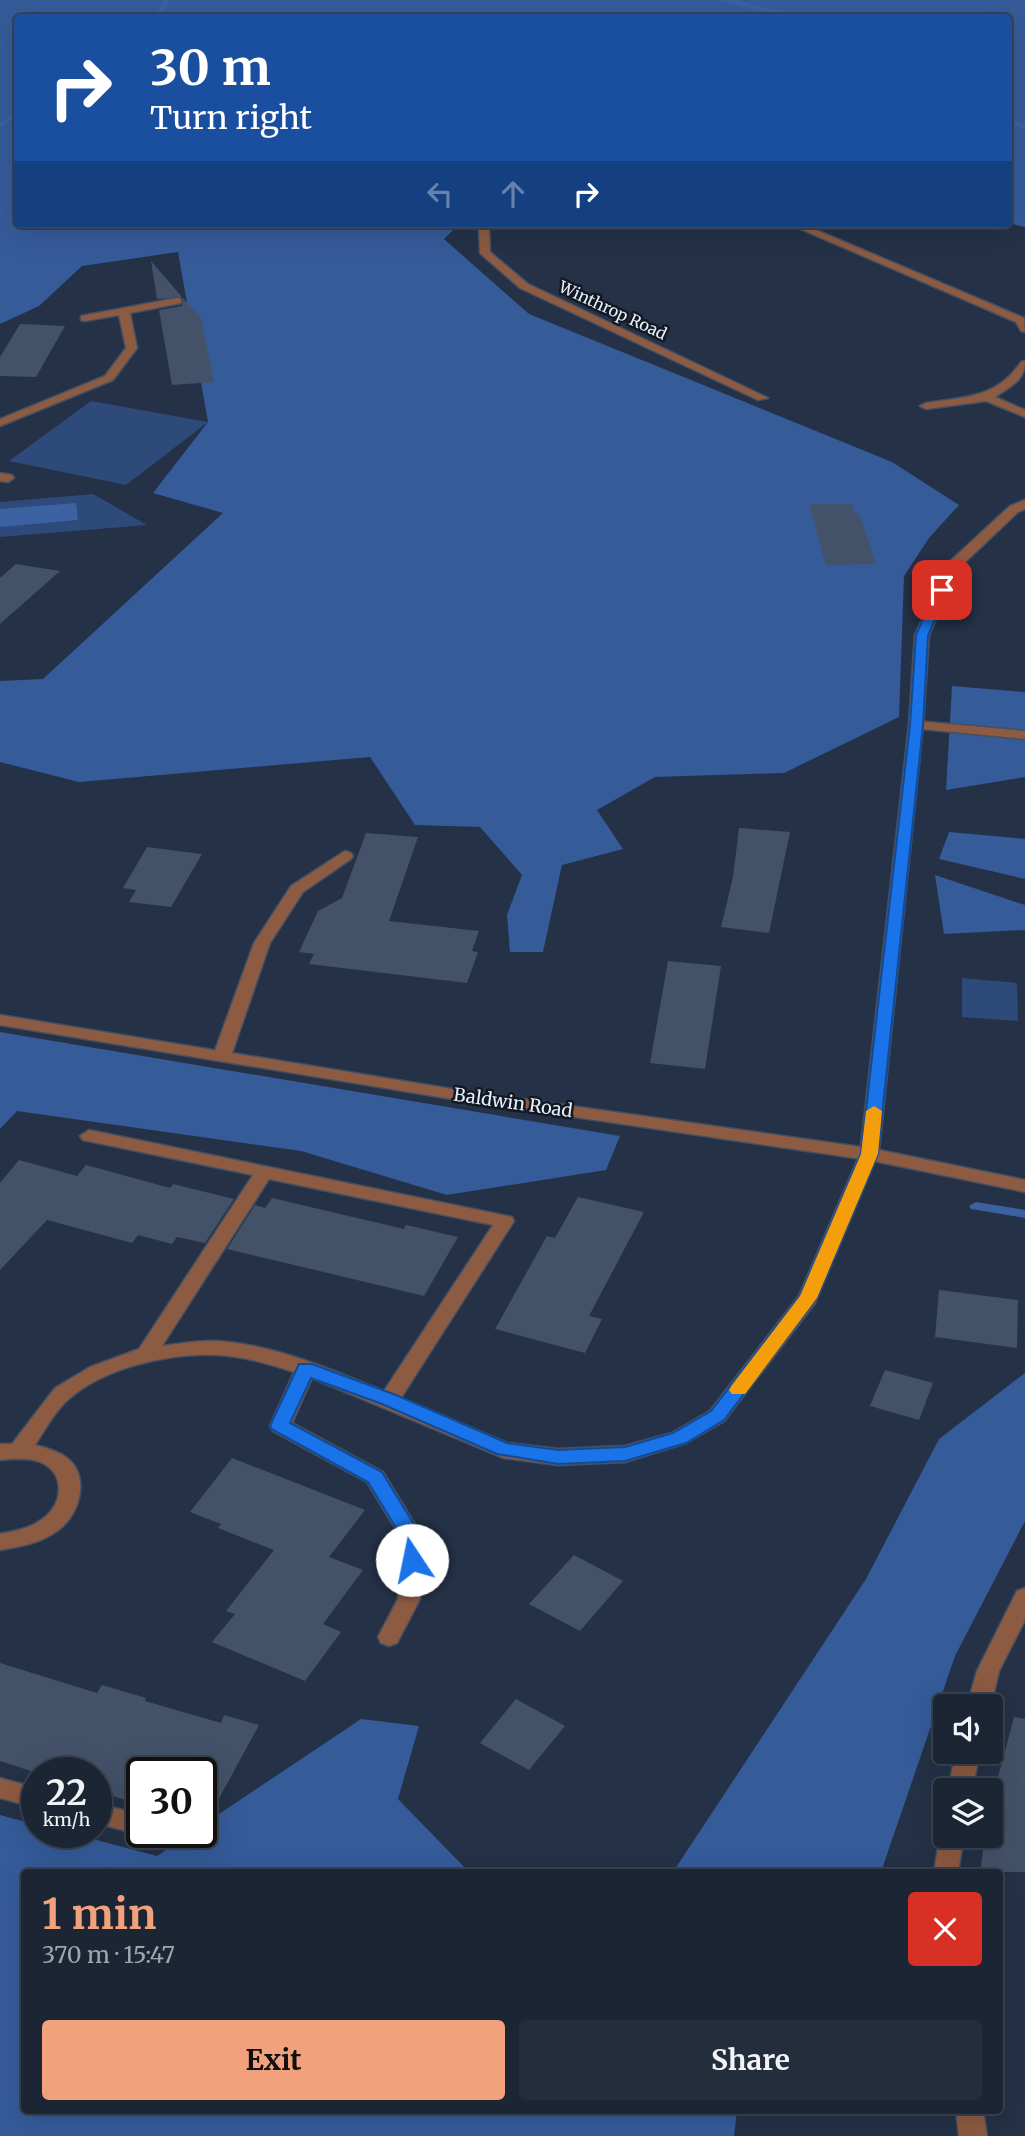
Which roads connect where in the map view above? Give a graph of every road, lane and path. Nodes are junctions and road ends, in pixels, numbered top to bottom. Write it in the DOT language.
graph roads {
  1 [pos="484,228"];
  2 [pos="803,228"];
  3 [pos="177,301"];
  4 [pos="124,311"];
  5 [pos="85,318"];
  6 [pos="1025,328"];
  7 [pos="1025,364"];
  8 [pos="987,397"];
  9 [pos="762,398"];
  10 [pos="926,405"];
  11 [pos="1025,414"];
  12 [pos="0,423"];
  13 [pos="1025,504"];
  14 [pos="916,725"];
  15 [pos="1025,735"];
  16 [pos="345,856"];
  17 [pos="0,1020"];
  18 [pos="222,1056"];
  19 [pos="89,1136"];
  20 [pos="869,1154"];
  21 [pos="265,1171"];
  22 [pos="1025,1186"];
  23 [pos="146,1354"];
  24 [pos="306,1369"];
  25 [pos="389,1400"];
  26 [pos="10,1451"];
  27 [pos="0,1542"];
  28 [pos="1025,1597"];
  29 [pos="390,1637"];
  30 [pos="982,1694"];
  31 [pos="0,1788"];
  32 [pos="21,1794"];
  33 [pos="950,1848"];
  34 [pos="946,1869"];
  35 [pos="970,2114"];
  36 [pos="973,2136"];
  1 -- 9 [label="street, Winthrop Road"];
  2 -- 6 [label="street"];
  3 -- 4 [label="street"];
  4 -- 5 [label="street"];
  4 -- 12 [label="street"];
  7 -- 8 [label="street"];
  8 -- 10 [label="street"];
  8 -- 11 [label="street"];
  13 -- 14 [label="street"];
  14 -- 15 [label="street"];
  14 -- 20 [label="street"];
  16 -- 18 [label="street"];
  17 -- 18 [label="street, Baldwin Road"];
  18 -- 20 [label="street, Baldwin Road"];
  19 -- 21 [label="street"];
  20 -- 22 [label="street, Baldwin Road"];
  20 -- 25 [label="street"];
  21 -- 23 [label="street"];
  21 -- 25 [label="street"];
  23 -- 24 [label="street"];
  23 -- 26 [label="street"];
  24 -- 25 [label="street"];
  24 -- 29 [label="street"];
  26 -- 27 [label="street"];
  28 -- 30 [label="street"];
  31 -- 32 [label="street"];
  33 -- 34 [label="street"];
  35 -- 36 [label="street"];
}
